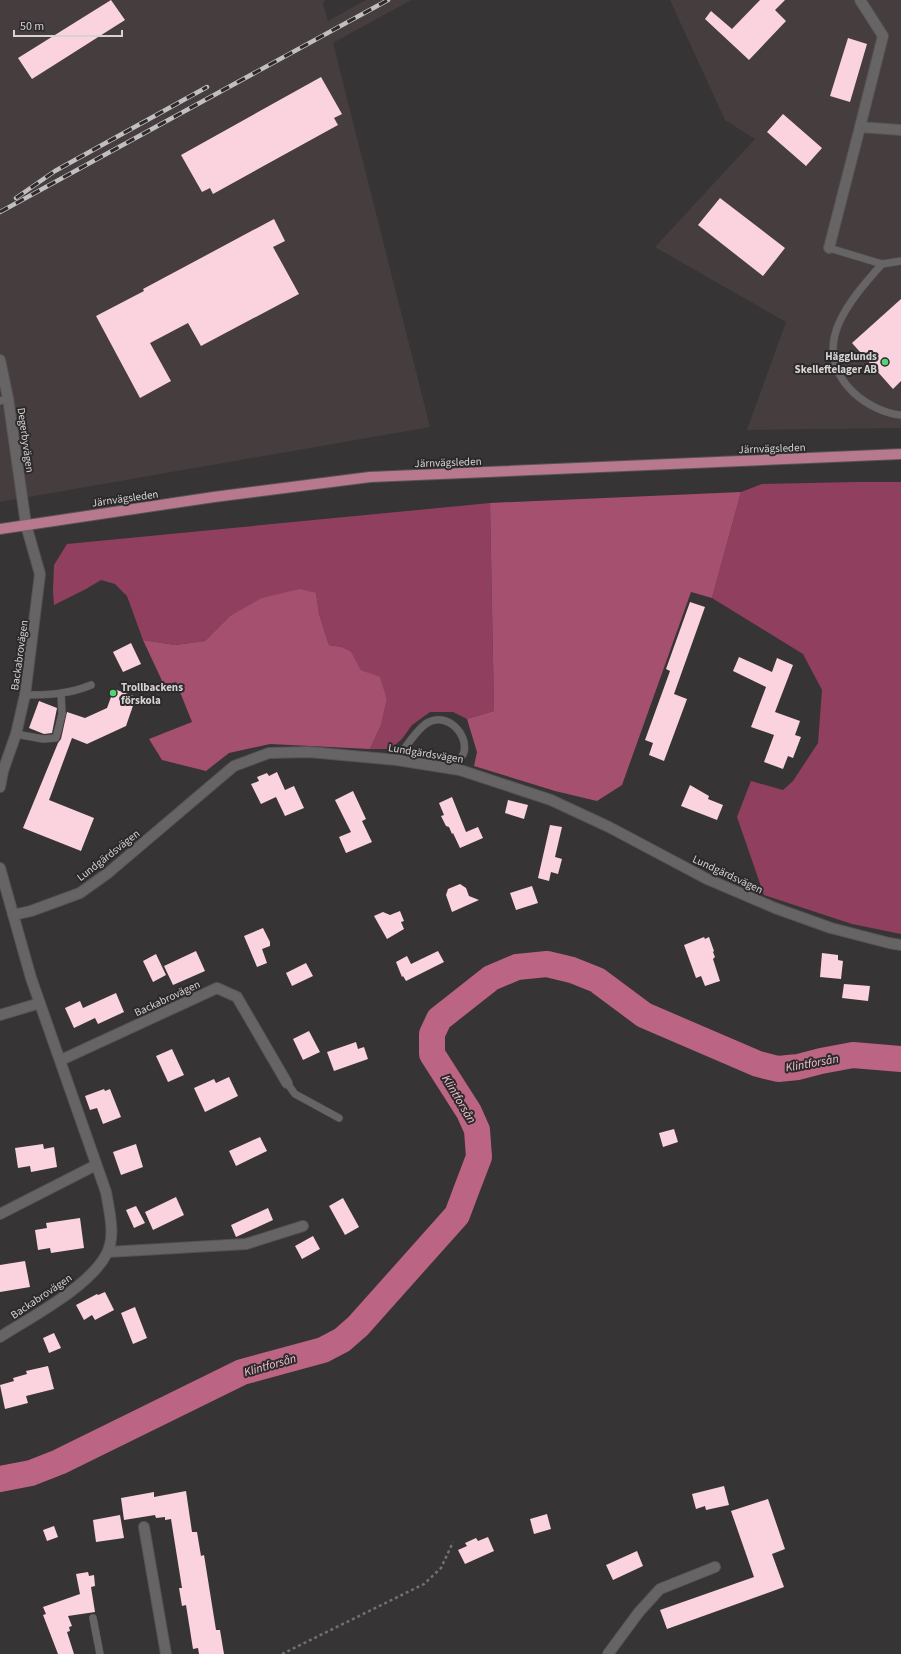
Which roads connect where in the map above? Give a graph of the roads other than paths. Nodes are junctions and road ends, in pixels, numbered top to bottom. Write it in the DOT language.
graph roads {
  1 [pos="860,0"];
  2 [pos="860,127"];
  3 [pos="901,130"];
  4 [pos="829,248"];
  5 [pos="901,261"];
  6 [pos="882,264"];
  7 [pos="0,360"];
  8 [pos="4,399"];
  9 [pos="901,415"];
  10 [pos="901,454"];
  11 [pos="26,524"];
  12 [pos="0,529"];
  13 [pos="91,685"];
  14 [pos="61,693"];
  15 [pos="25,695"];
  16 [pos="16,734"];
  17 [pos="397,760"];
  18 [pos="450,768"];
  19 [pos="0,787"];
  20 [pos="0,868"];
  21 [pos="13,915"];
  22 [pos="901,945"];
  23 [pos="40,1003"];
  24 [pos="0,1016"];
  25 [pos="60,1060"];
  26 [pos="287,1083"];
  27 [pos="339,1118"];
  28 [pos="96,1164"];
  29 [pos="0,1214"];
  30 [pos="303,1226"];
  31 [pos="108,1252"];
  32 [pos="0,1337"];
  33 [pos="144,1527"];
  34 [pos="715,1567"];
  35 [pos="93,1618"];
  36 [pos="100,1654"];
  37 [pos="166,1654"];
  38 [pos="608,1654"];
  1 -- 2 [label="street"];
  2 -- 3 [label="street"];
  2 -- 4 [label="street"];
  4 -- 6 [label="lane"];
  5 -- 6 [label="lane"];
  6 -- 9 [label="lane"];
  7 -- 8 [label="street, Degerbyvägen"];
  8 -- 11 [label="street, Degerbyvägen"];
  10 -- 11 [label="main road, Järnvägsleden"];
  11 -- 12 [label="main road, Järnvägsleden"];
  11 -- 15 [label="street, Backabrovägen"];
  13 -- 14 [label="lane"];
  14 -- 15 [label="lane"];
  14 -- 16 [label="lane"];
  15 -- 16 [label="street, Backabrovägen"];
  16 -- 19 [label="street, Backabrovägen"];
  17 -- 18 [label="street, Lundgärdsvägen"];
  17 -- 18 [label="lane"];
  17 -- 21 [label="street, Lundgärdsvägen"];
  18 -- 22 [label="street, Lundgärdsvägen"];
  20 -- 21 [label="street, Backabrovägen"];
  21 -- 23 [label="street, Backabrovägen"];
  23 -- 24 [label="street"];
  23 -- 25 [label="street, Backabrovägen"];
  25 -- 26 [label="street, Backabrovägen"];
  25 -- 28 [label="street, Backabrovägen"];
  26 -- 27 [label="lane"];
  28 -- 29 [label="street"];
  28 -- 31 [label="street, Backabrovägen"];
  30 -- 31 [label="street"];
  31 -- 32 [label="street, Backabrovägen"];
  33 -- 37 [label="street"];
  34 -- 38 [label="street"];
  35 -- 36 [label="lane"];
}
